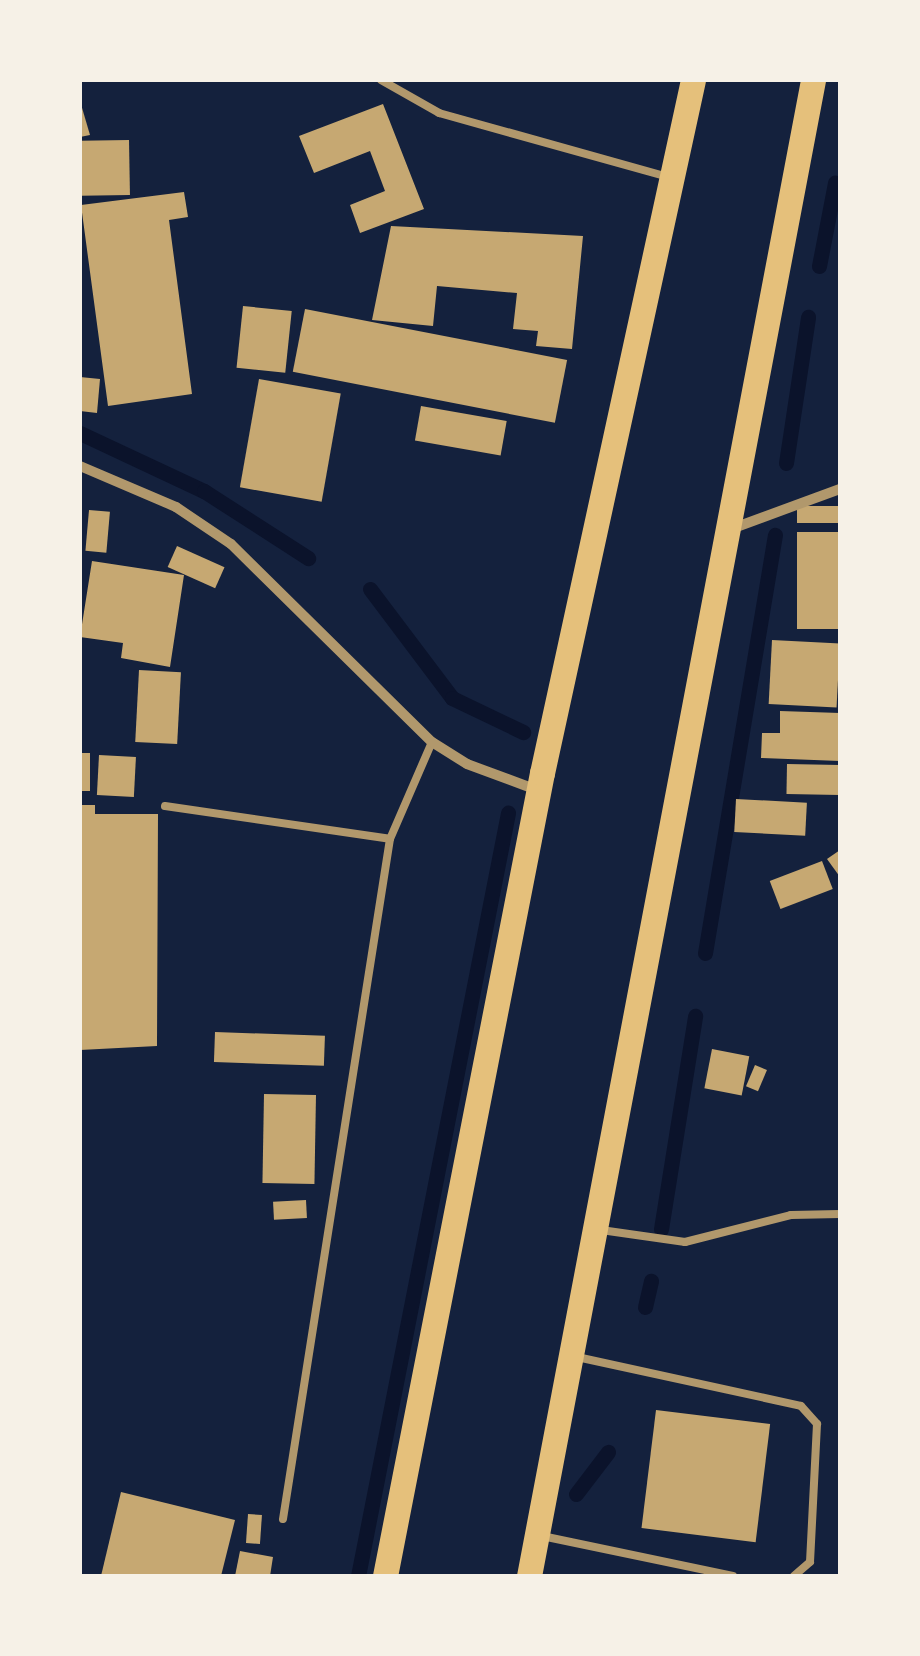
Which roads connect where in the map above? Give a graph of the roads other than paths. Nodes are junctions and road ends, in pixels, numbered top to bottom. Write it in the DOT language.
graph roads {
  1 [pos="380,80"];
  2 [pos="693,80"];
  3 [pos="813,80"];
  4 [pos="672,178"];
  5 [pos="80,466"];
  6 [pos="840,489"];
  7 [pos="730,529"];
  8 [pos="432,742"];
  9 [pos="542,773"];
  10 [pos="165,806"];
  11 [pos="390,839"];
  12 [pos="840,1214"];
  13 [pos="596,1229"];
  14 [pos="572,1356"];
  15 [pos="284,1519"];
  16 [pos="539,1535"];
  17 [pos="384,1576"];
  18 [pos="530,1576"];
  19 [pos="733,1576"];
  20 [pos="794,1576"];
  1 -- 4 [label="lane"];
  2 -- 4 [label="main road"];
  3 -- 7 [label="main road"];
  4 -- 9 [label="main road"];
  5 -- 8 [label="street"];
  6 -- 7 [label="street"];
  7 -- 13 [label="main road"];
  8 -- 9 [label="street"];
  8 -- 11 [label="lane"];
  9 -- 17 [label="main road"];
  10 -- 11 [label="lane"];
  11 -- 15 [label="lane"];
  12 -- 13 [label="lane"];
  13 -- 14 [label="main road"];
  14 -- 16 [label="main road"];
  14 -- 20 [label="lane"];
  16 -- 18 [label="main road"];
  16 -- 19 [label="lane"];
}
